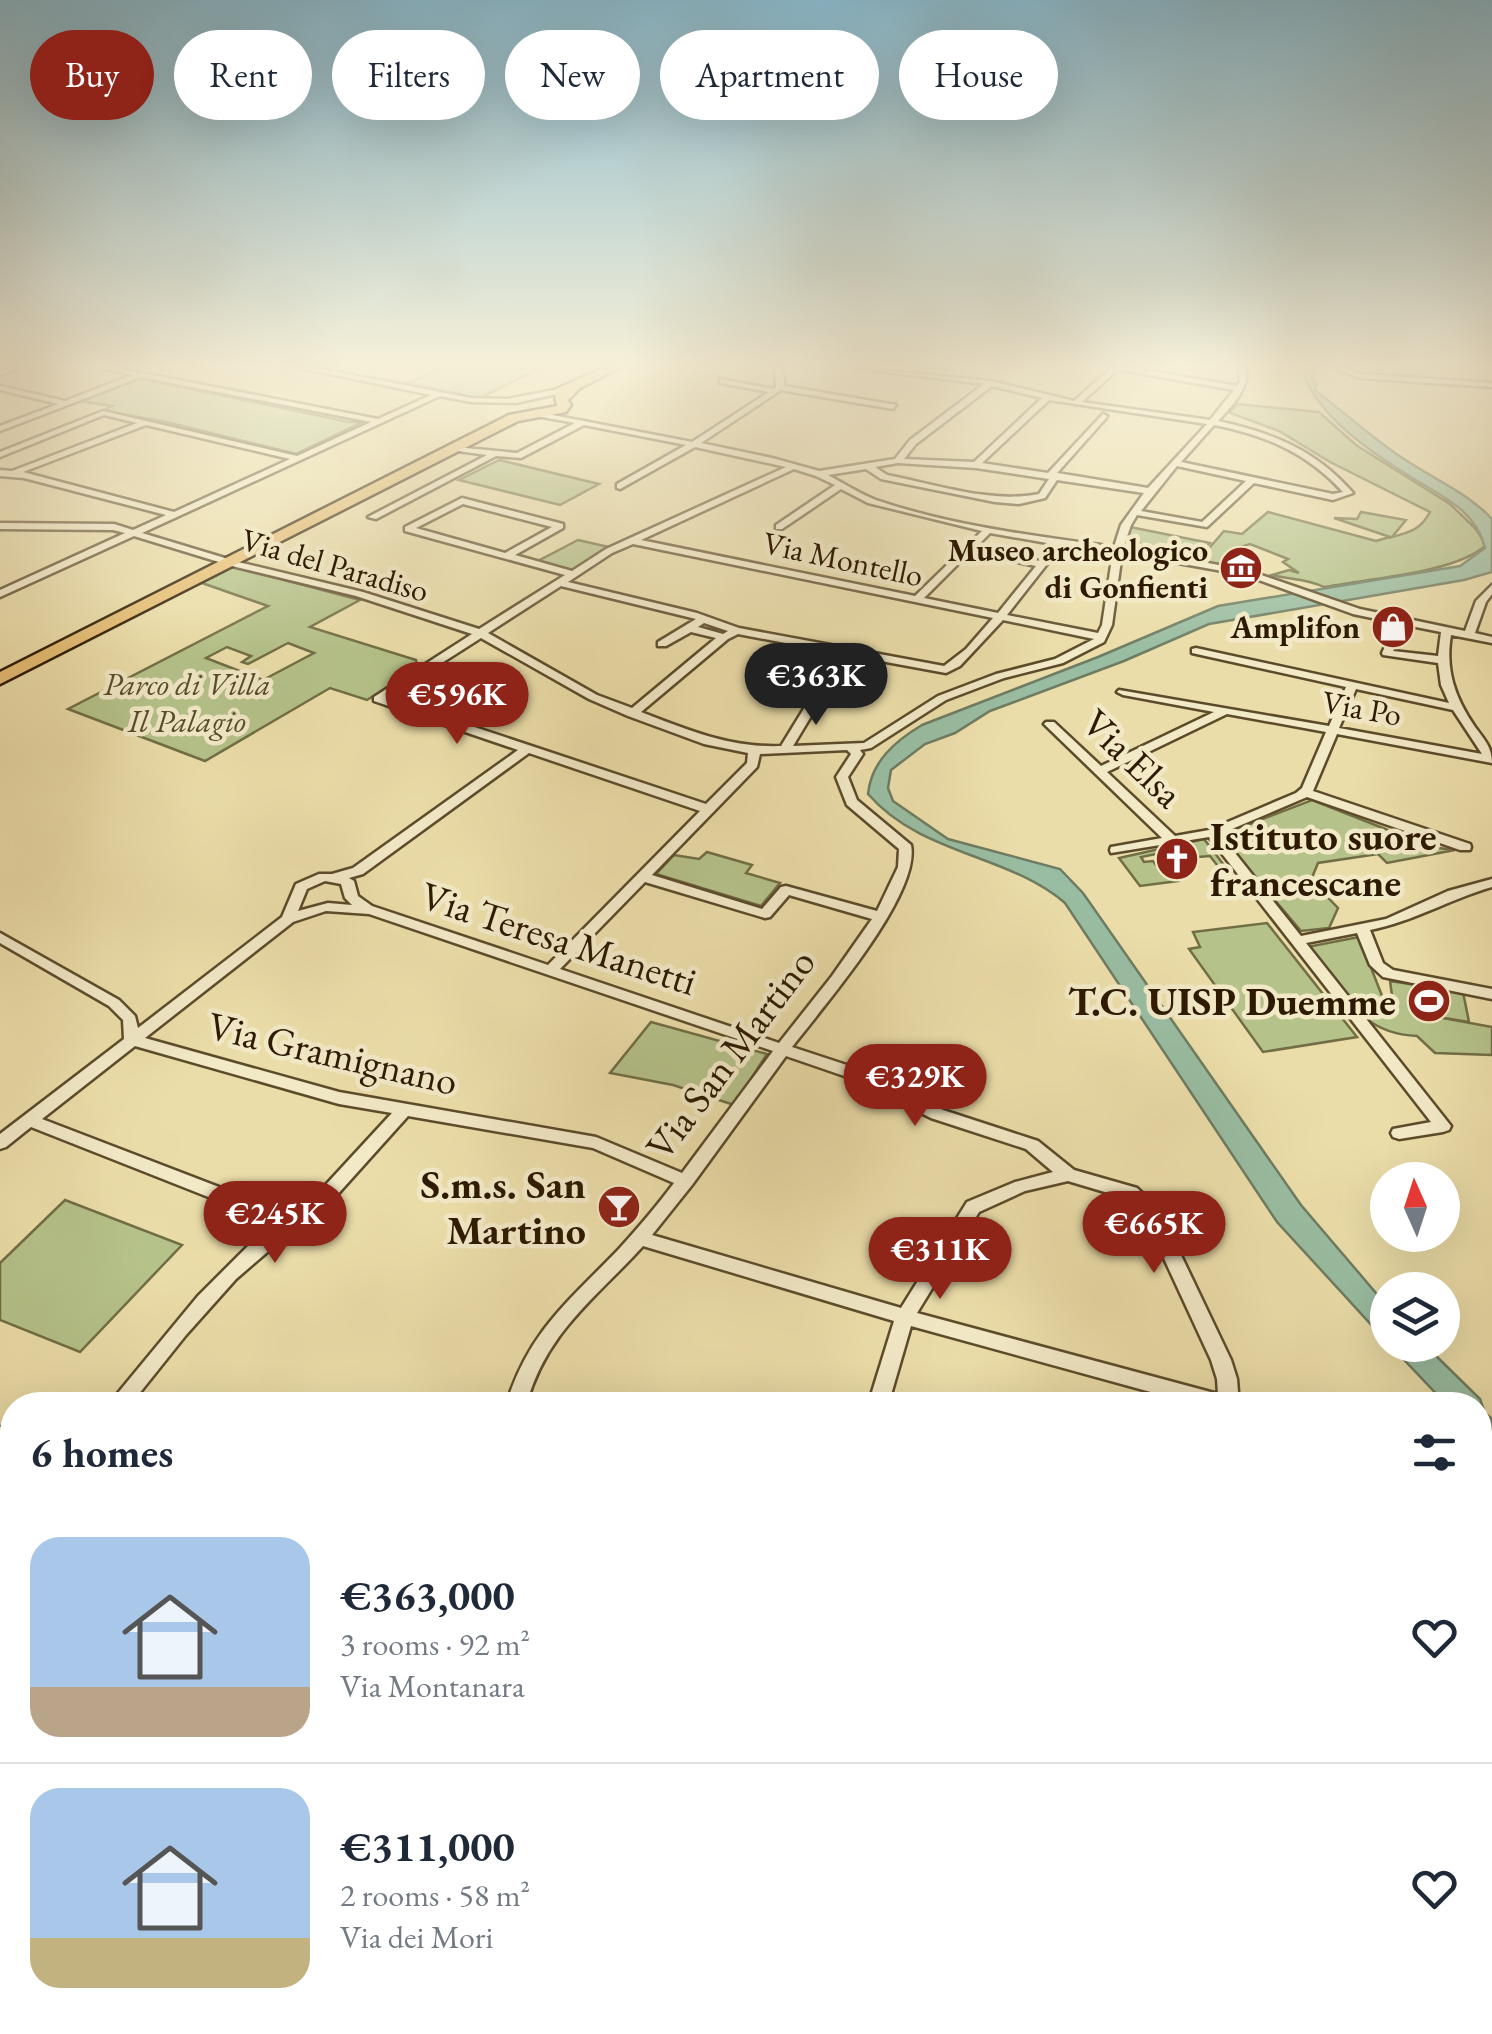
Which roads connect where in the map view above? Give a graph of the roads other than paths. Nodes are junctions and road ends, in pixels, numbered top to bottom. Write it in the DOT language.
graph roads {
  1 [pos="42,463"];
  2 [pos="286,463"];
  3 [pos="425,463"];
  4 [pos="429,463"];
  5 [pos="461,463"];
  6 [pos="478,463"];
  7 [pos="659,463"];
  8 [pos="780,463"];
  9 [pos="883,463"];
  10 [pos="944,463"];
  11 [pos="978,463"];
  12 [pos="1064,463"];
  13 [pos="1175,463"];
  14 [pos="1318,463"];
  15 [pos="976,465"];
  16 [pos="794,466"];
  17 [pos="868,466"];
  18 [pos="410,472"];
  19 [pos="0,474"];
  20 [pos="13,474"];
  21 [pos="819,474"];
  22 [pos="454,475"];
  23 [pos="1054,475"];
  24 [pos="1253,479"];
  25 [pos="620,486"];
  26 [pos="842,486"];
  27 [pos="1150,491"];
  28 [pos="1134,512"];
  29 [pos="176,515"];
  30 [pos="373,517"];
  31 [pos="0,526"];
  32 [pos="779,527"];
  33 [pos="988,530"];
  34 [pos="138,533"];
  35 [pos="1122,534"];
  36 [pos="634,541"];
  37 [pos="1059,543"];
  38 [pos="967,549"];
  39 [pos="1118,550"];
  40 [pos="506,556"];
  41 [pos="1162,556"];
  42 [pos="230,562"];
  43 [pos="1042,564"];
  44 [pos="573,574"];
  45 [pos="562,583"];
  46 [pos="6,587"];
  47 [pos="1492,588"];
  48 [pos="0,594"];
  49 [pos="916,600"];
  50 [pos="1000,618"];
  51 [pos="703,619"];
  52 [pos="1401,624"];
  53 [pos="690,628"];
  54 [pos="737,631"];
  55 [pos="1446,632"];
  56 [pos="480,634"];
  57 [pos="1469,636"];
  58 [pos="724,637"];
  59 [pos="1101,638"];
  60 [pos="1492,640"];
  61 [pos="662,644"];
  62 [pos="844,651"];
  63 [pos="1196,652"];
  64 [pos="1440,661"];
  65 [pos="0,679"];
  66 [pos="1352,685"];
  67 [pos="1123,692"];
  68 [pos="1453,706"];
  69 [pos="1223,712"];
  70 [pos="632,714"];
  71 [pos="1050,724"];
  72 [pos="1332,731"];
  73 [pos="850,747"];
  74 [pos="528,748"];
  75 [pos="785,750"];
  76 [pos="754,752"];
  77 [pos="1492,759"];
  78 [pos="1101,770"];
  79 [pos="1304,792"];
  80 [pos="708,809"];
  81 [pos="1212,833"];
  82 [pos="1171,839"];
  83 [pos="1465,848"];
  84 [pos="1116,850"];
  85 [pos="641,876"];
  86 [pos="349,881"];
  87 [pos="1492,883"];
  88 [pos="297,898"];
  89 [pos="325,907"];
  90 [pos="371,910"];
  91 [pos="881,916"];
  92 [pos="288,919"];
  93 [pos="1363,930"];
  94 [pos="0,938"];
  95 [pos="1296,941"];
  96 [pos="551,970"];
  97 [pos="1492,994"];
  98 [pos="132,1040"];
  99 [pos="784,1047"];
  100 [pos="405,1109"];
  101 [pos="29,1120"];
  102 [pos="1398,1133"];
  103 [pos="0,1143"];
  104 [pos="1068,1175"];
  105 [pos="686,1181"];
  106 [pos="285,1226"];
  107 [pos="640,1238"];
  108 [pos="905,1318"];
  109 [pos="129,1392"];
  110 [pos="520,1392"];
  111 [pos="882,1392"];
  112 [pos="1180,1392"];
  113 [pos="1227,1392"];
  1 -- 20 [label="street"];
  2 -- 29 [label="street"];
  3 -- 18 [label="main road"];
  4 -- 18 [label="main road"];
  5 -- 22 [label="street"];
  6 -- 22 [label="street"];
  7 -- 25 [label="street"];
  8 -- 16 [label="street"];
  9 -- 17 [label="street"];
  10 -- 15 [label="street"];
  11 -- 15 [label="street"];
  12 -- 23 [label="street"];
  13 -- 24 [label="street"];
  13 -- 27 [label="street"];
  14 -- 24 [label="street"];
  15 -- 23 [label="street"];
  16 -- 21 [label="street"];
  16 -- 36 [label="street"];
  17 -- 21 [label="street"];
  17 -- 23 [label="street"];
  18 -- 42 [label="main road"];
  19 -- 20 [label="street"];
  20 -- 29 [label="street"];
  21 -- 26 [label="street"];
  22 -- 30 [label="street"];
  23 -- 27 [label="street"];
  24 -- 28 [label="street"];
  26 -- 32 [label="street"];
  26 -- 33 [label="street"];
  27 -- 28 [label="street"];
  28 -- 35 [label="street"];
  29 -- 34 [label="street"];
  31 -- 34 [label="street, Via del Paradiso"];
  33 -- 37 [label="street"];
  33 -- 38 [label="street"];
  34 -- 42 [label="street, Via del Paradiso"];
  34 -- 46 [label="street"];
  35 -- 39 [label="street"];
  35 -- 41 [label="street"];
  36 -- 44 [label="street"];
  36 -- 49 [label="street, Via Montello"];
  37 -- 39 [label="street"];
  37 -- 43 [label="street"];
  38 -- 43 [label="street"];
  38 -- 49 [label="street"];
  39 -- 41 [label="street"];
  39 -- 59 [label="street"];
  40 -- 40 [label="street"];
  40 -- 44 [label="street"];
  41 -- 52 [label="street"];
  42 -- 56 [label="street, Via del Paradiso"];
  42 -- 65 [label="main road"];
  43 -- 50 [label="street"];
  44 -- 45 [label="street"];
  45 -- 51 [label="street"];
  45 -- 56 [label="street"];
  46 -- 48 [label="street"];
  47 -- 57 [label="street"];
  49 -- 50 [label="street, Via Montello"];
  50 -- 59 [label="street, Via Montello"];
  50 -- 62 [label="street"];
  51 -- 53 [label="street"];
  51 -- 54 [label="street"];
  52 -- 55 [label="street"];
  52 -- 64 [label="street"];
  53 -- 58 [label="street"];
  53 -- 61 [label="street"];
  54 -- 58 [label="street"];
  54 -- 62 [label="street"];
  55 -- 57 [label="street"];
  55 -- 64 [label="street"];
  56 -- 70 [label="street, Via del Paradiso"];
  56 -- 74 [label="street"];
  57 -- 60 [label="street"];
  58 -- 70 [label="street"];
  59 -- 73 [label="street"];
  62 -- 75 [label="street"];
  63 -- 66 [label="street"];
  64 -- 68 [label="street"];
  66 -- 68 [label="street"];
  66 -- 72 [label="street"];
  67 -- 69 [label="street, Via Po"];
  68 -- 77 [label="street"];
  69 -- 72 [label="street, Via Po"];
  69 -- 78 [label="street"];
  70 -- 76 [label="street, Via del Paradiso"];
  71 -- 78 [label="street, Via Elsa"];
  72 -- 77 [label="street, Via Po"];
  72 -- 79 [label="street"];
  73 -- 75 [label="street, Via del Paradiso"];
  73 -- 91 [label="street, Via San Martino"];
  74 -- 80 [label="street"];
  74 -- 86 [label="street"];
  75 -- 76 [label="street, Via del Paradiso"];
  76 -- 80 [label="street"];
  78 -- 82 [label="street, Via Elsa"];
  79 -- 81 [label="street"];
  79 -- 83 [label="street"];
  80 -- 85 [label="street"];
  81 -- 82 [label="street"];
  81 -- 95 [label="street"];
  82 -- 84 [label="street"];
  85 -- 91 [label="street"];
  85 -- 96 [label="street"];
  86 -- 88 [label="street"];
  86 -- 89 [label="street"];
  86 -- 90 [label="street, Via Teresa Manetti"];
  87 -- 93 [label="street"];
  88 -- 89 [label="street, Via Teresa Manetti"];
  88 -- 92 [label="street"];
  89 -- 90 [label="street, Via Teresa Manetti"];
  89 -- 92 [label="street"];
  90 -- 96 [label="street, Via Teresa Manetti"];
  91 -- 99 [label="street, Via San Martino"];
  92 -- 98 [label="street"];
  93 -- 95 [label="street"];
  93 -- 97 [label="street"];
  94 -- 98 [label="street"];
  95 -- 102 [label="street"];
  96 -- 99 [label="street, Via Teresa Manetti"];
  98 -- 100 [label="street, Via Gramignano"];
  98 -- 101 [label="street"];
  99 -- 104 [label="street, Via Teresa Manetti"];
  99 -- 105 [label="street, Via San Martino"];
  100 -- 105 [label="street, Via Gramignano"];
  100 -- 106 [label="street"];
  101 -- 103 [label="street"];
  101 -- 106 [label="street"];
  104 -- 108 [label="street"];
  104 -- 113 [label="street"];
  105 -- 107 [label="street, Via San Martino"];
  106 -- 109 [label="street"];
  107 -- 108 [label="street"];
  107 -- 110 [label="street, Via San Martino"];
  108 -- 111 [label="street"];
  108 -- 112 [label="street"];
}
